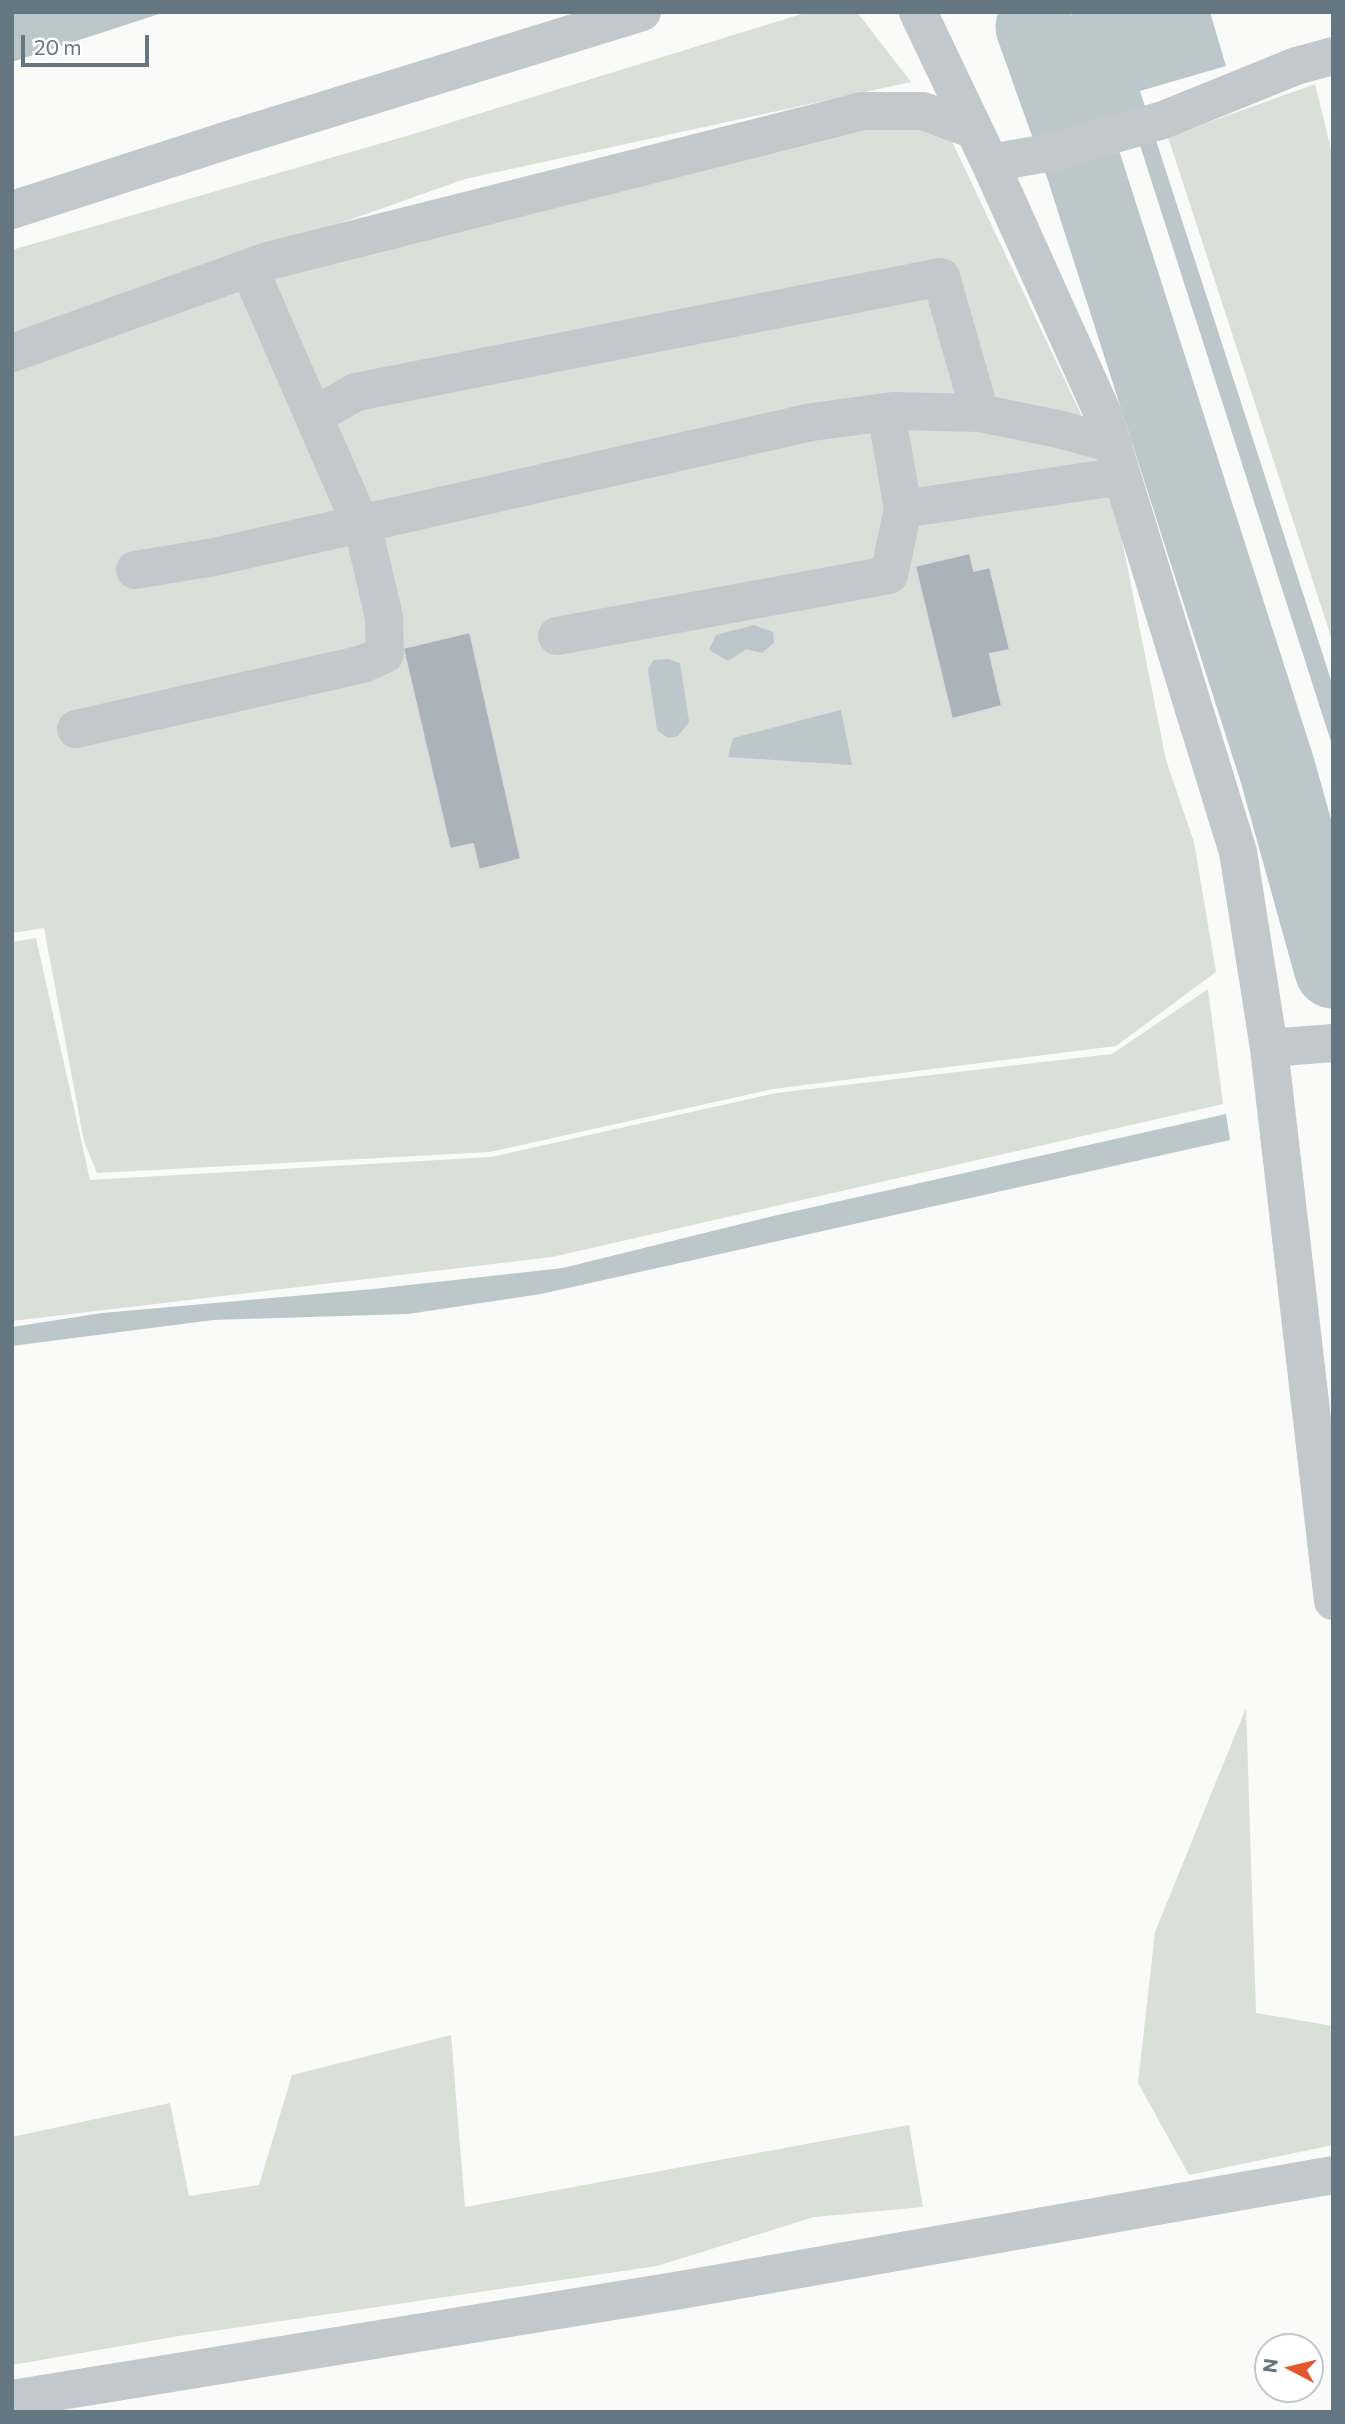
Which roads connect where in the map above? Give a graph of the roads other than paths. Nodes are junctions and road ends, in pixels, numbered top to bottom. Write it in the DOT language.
graph roads {
  1 [pos="642,12"];
  2 [pos="918,12"];
  3 [pos="1333,56"];
  4 [pos="982,146"];
  5 [pos="12,210"];
  6 [pos="249,268"];
  7 [pos="12,353"];
  8 [pos="886,412"];
  9 [pos="980,413"];
  10 [pos="314,416"];
  11 [pos="1117,460"];
  12 [pos="903,509"];
  13 [pos="361,524"];
  14 [pos="135,570"];
  15 [pos="557,636"];
  16 [pos="76,729"];
  17 [pos="1299,1046"];
  18 [pos="1333,1601"];
  19 [pos="1333,2175"];
  20 [pos="12,2399"];
  1 -- 5 [label="street"];
  2 -- 4 [label="street"];
  3 -- 4 [label="street"];
  4 -- 6 [label="street"];
  4 -- 11 [label="street"];
  6 -- 7 [label="street"];
  6 -- 10 [label="street"];
  8 -- 9 [label="street"];
  8 -- 12 [label="street"];
  8 -- 13 [label="street"];
  9 -- 10 [label="street"];
  9 -- 11 [label="street"];
  10 -- 13 [label="street"];
  11 -- 12 [label="street"];
  11 -- 17 [label="street"];
  12 -- 15 [label="street"];
  13 -- 14 [label="street"];
  13 -- 16 [label="street"];
  17 -- 18 [label="street"];
  19 -- 20 [label="street"];
}
